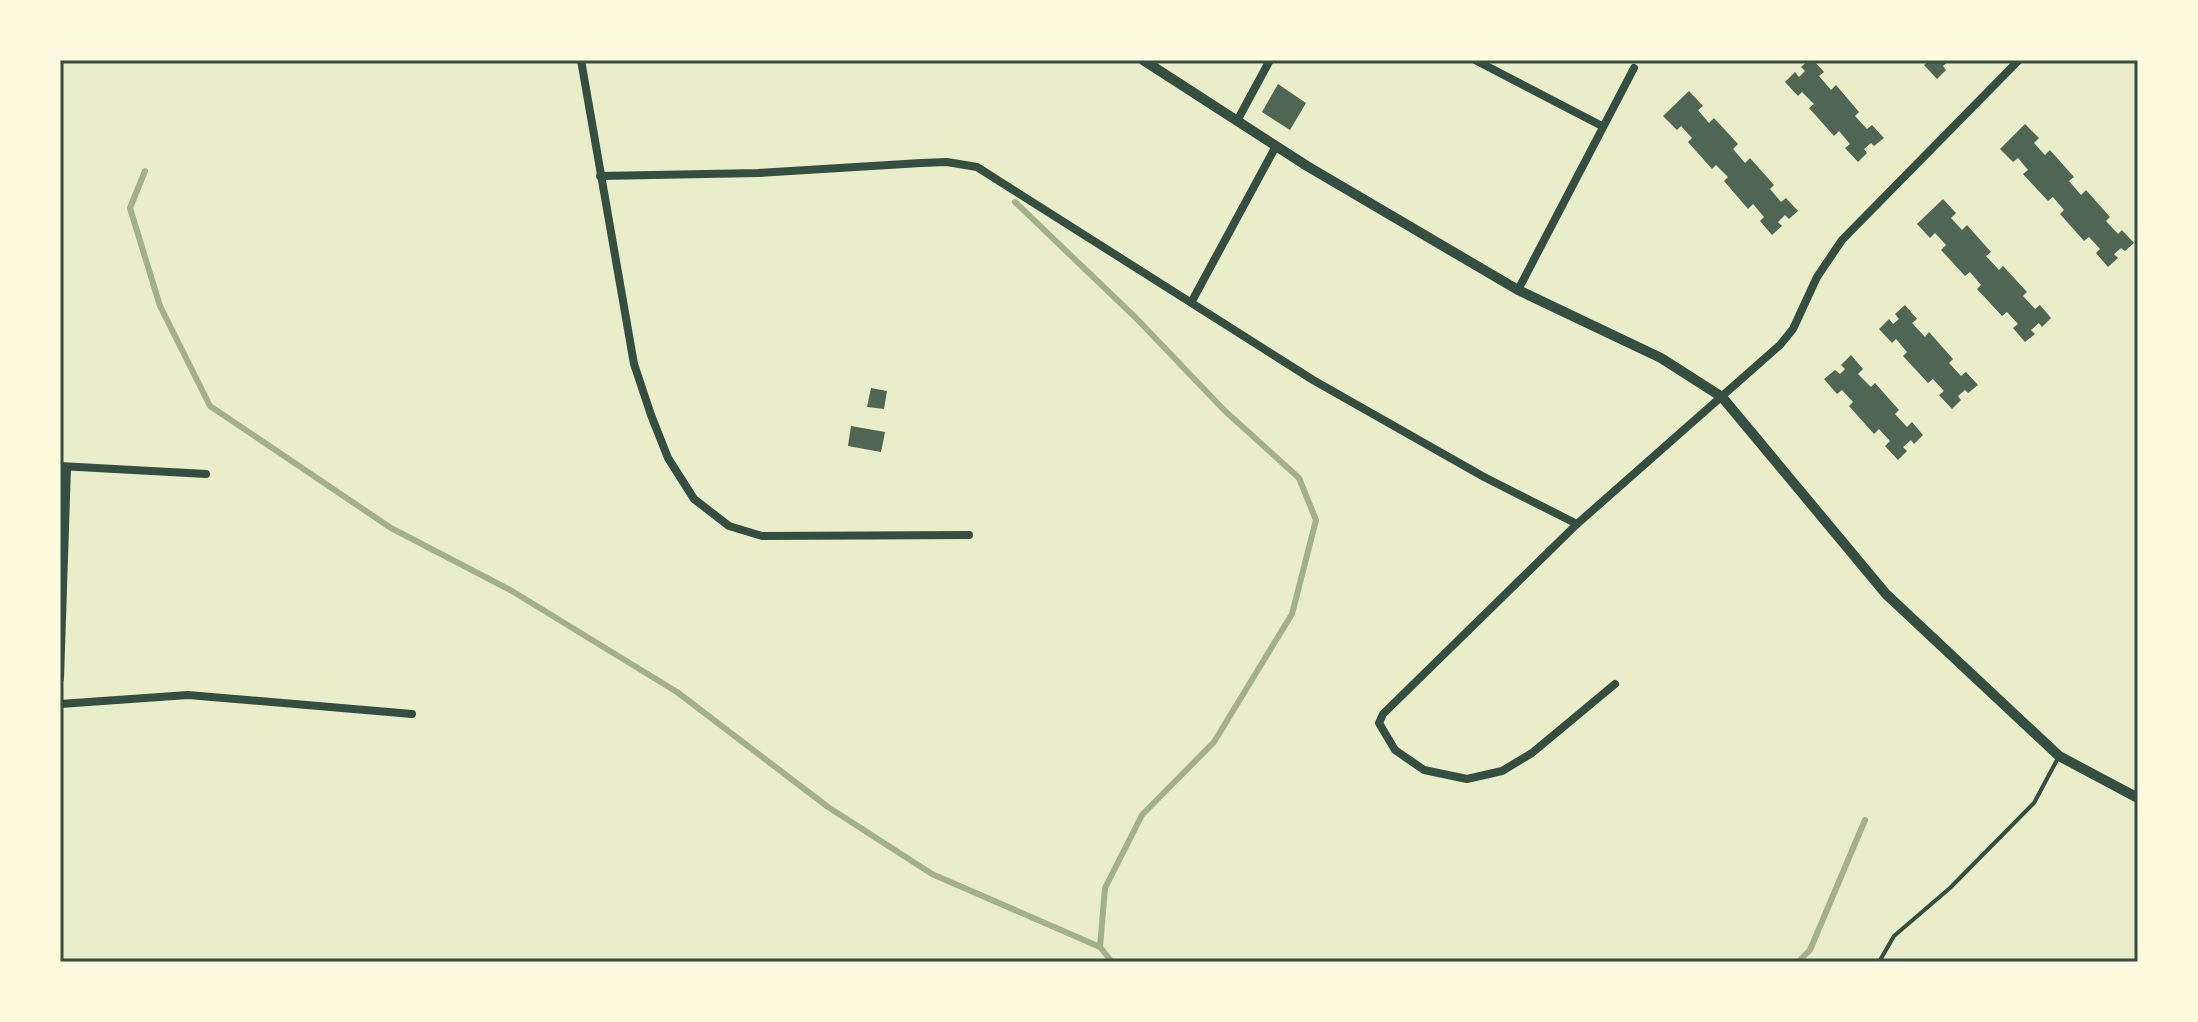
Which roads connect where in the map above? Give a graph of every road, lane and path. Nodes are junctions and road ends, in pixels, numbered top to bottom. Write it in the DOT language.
graph roads {
  1 [pos="581,60"];
  2 [pos="1143,60"];
  3 [pos="1270,60"];
  4 [pos="1475,60"];
  5 [pos="2019,60"];
  6 [pos="1634,68"];
  7 [pos="1237,121"];
  8 [pos="1602,126"];
  9 [pos="1276,146"];
  10 [pos="600,176"];
  11 [pos="1518,290"];
  12 [pos="1192,301"];
  13 [pos="1722,397"];
  14 [pos="63,466"];
  15 [pos="206,474"];
  16 [pos="1577,524"];
  17 [pos="969,535"];
  18 [pos="60,678"];
  19 [pos="1615,684"];
  20 [pos="60,704"];
  21 [pos="412,714"];
  22 [pos="2059,756"];
  23 [pos="2138,798"];
  24 [pos="1879,962"];
  1 -- 10 [label="street"];
  2 -- 7 [label="street"];
  3 -- 7 [label="street"];
  4 -- 8 [label="street"];
  5 -- 13 [label="street"];
  6 -- 8 [label="street"];
  7 -- 9 [label="street"];
  8 -- 11 [label="street"];
  9 -- 11 [label="street"];
  9 -- 12 [label="street"];
  10 -- 12 [label="street"];
  10 -- 17 [label="street"];
  11 -- 13 [label="street"];
  12 -- 16 [label="street"];
  13 -- 16 [label="street"];
  13 -- 22 [label="street"];
  14 -- 15 [label="street"];
  14 -- 18 [label="street"];
  16 -- 19 [label="street"];
  20 -- 21 [label="street"];
  22 -- 23 [label="street"];
  22 -- 24 [label="lane"];
}
